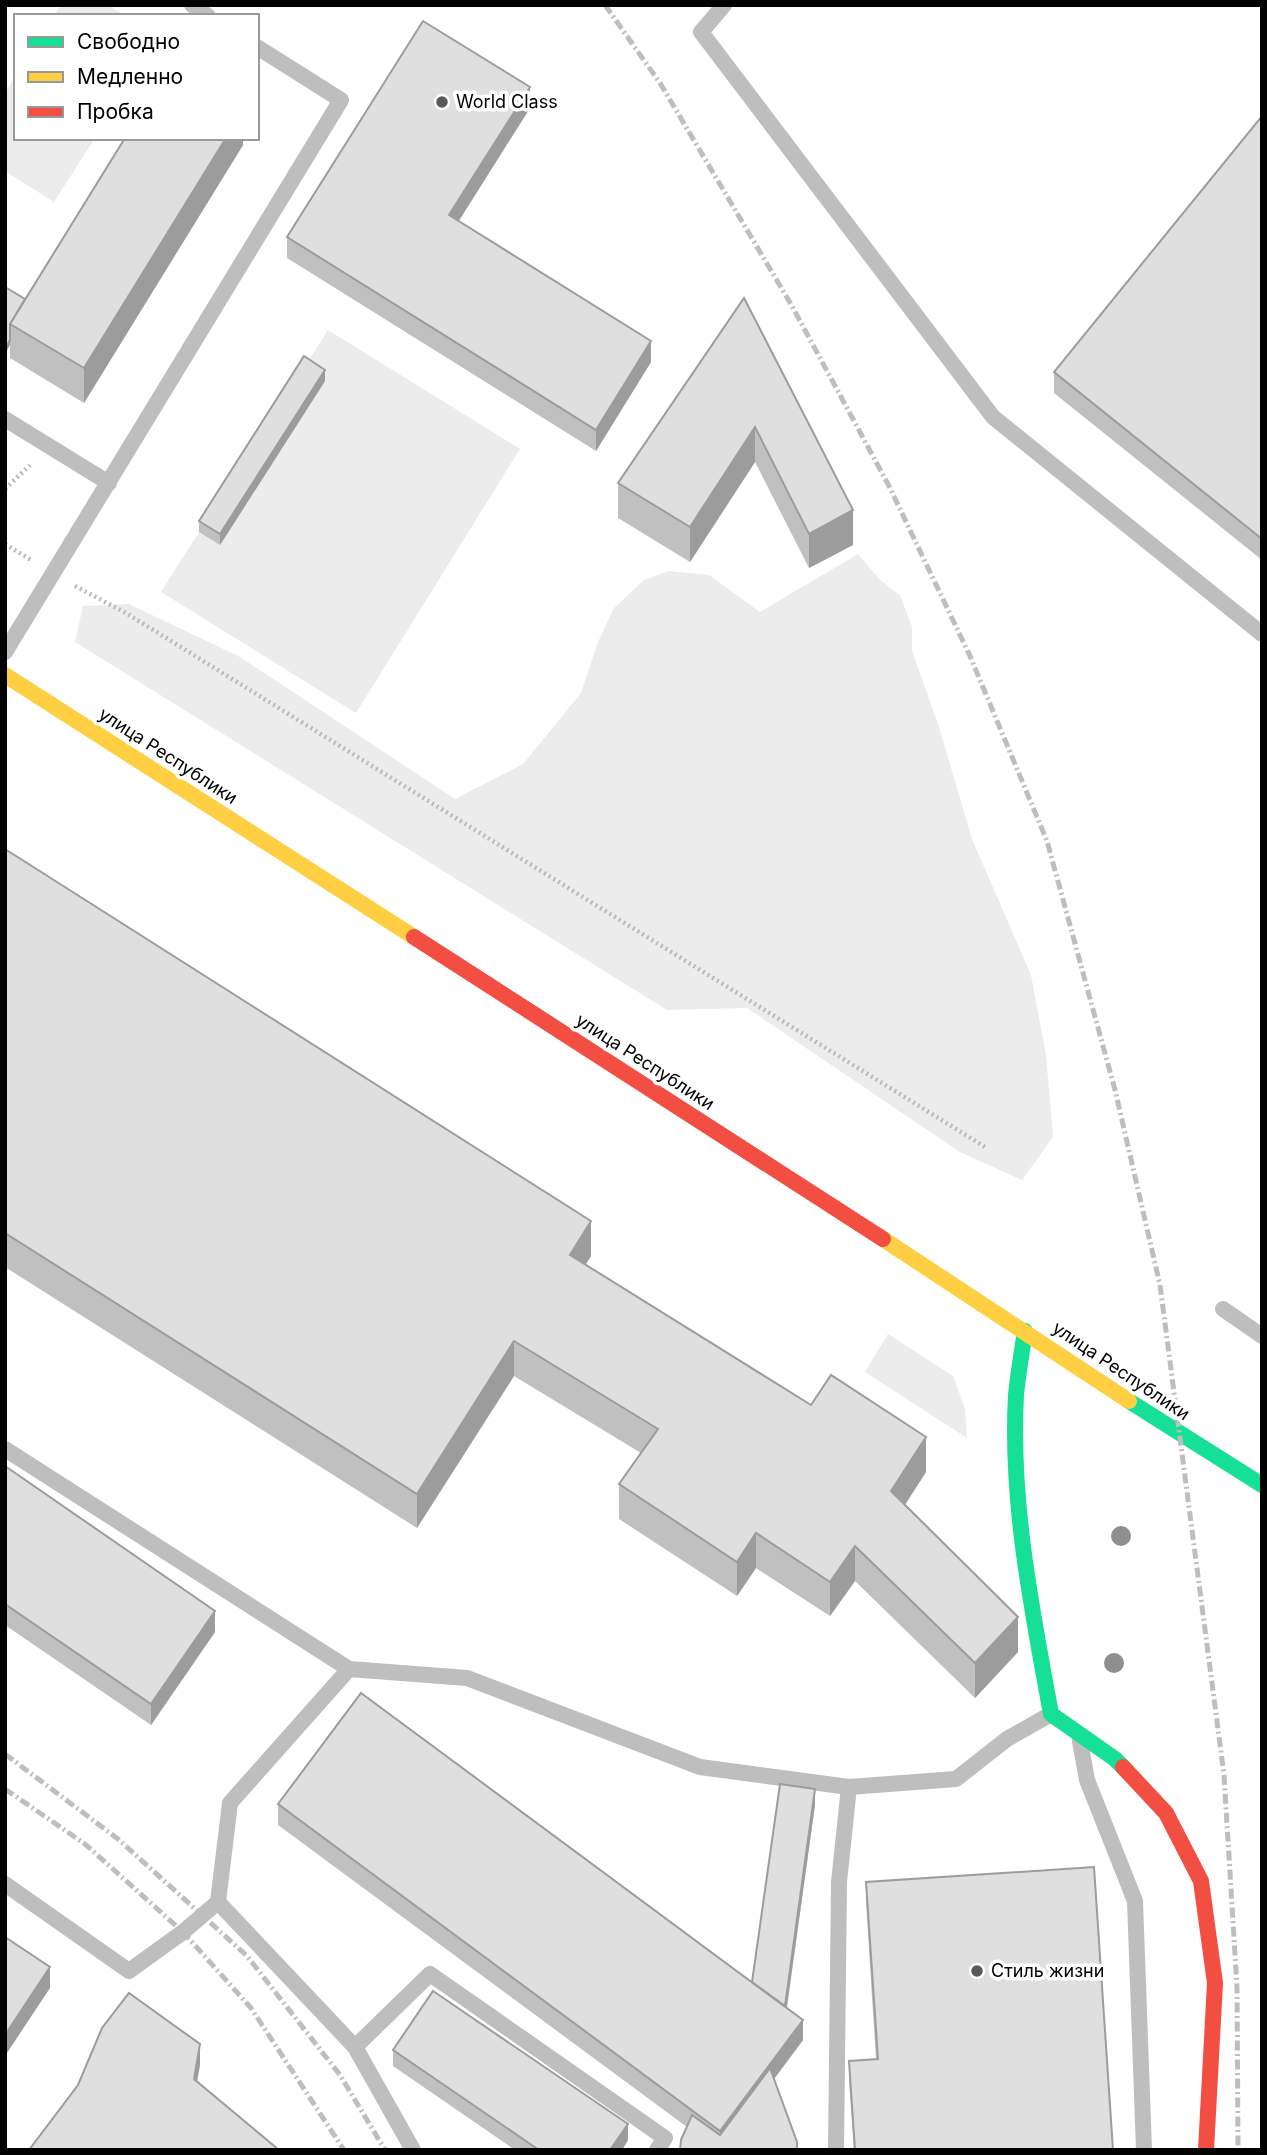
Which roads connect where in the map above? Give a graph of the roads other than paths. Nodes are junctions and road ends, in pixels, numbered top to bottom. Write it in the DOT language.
graph roads {
  1 [pos="724,5"];
  2 [pos="259,48"];
  3 [pos="5,419"];
  4 [pos="109,484"];
  5 [pos="1262,634"];
  6 [pos="5,652"];
  7 [pos="5,675"];
  8 [pos="1223,1309"];
  9 [pos="1025,1331"];
  10 [pos="1262,1336"];
  11 [pos="5,1449"];
  12 [pos="1262,1485"];
  13 [pos="349,1669"];
  14 [pos="1051,1714"];
  15 [pos="1079,1735"];
  16 [pos="849,1787"];
  17 [pos="5,1884"];
  18 [pos="218,1902"];
  19 [pos="355,2047"];
  20 [pos="413,2150"];
  21 [pos="657,2150"];
  22 [pos="836,2150"];
  23 [pos="1144,2150"];
  24 [pos="1206,2150"];
  1 -- 5 [label="lane"];
  2 -- 4 [label="lane"];
  3 -- 4 [label="lane"];
  4 -- 6 [label="lane"];
  7 -- 9 [label="main road, улица Республики"];
  8 -- 10 [label="lane"];
  9 -- 12 [label="main road, улица Республики"];
  9 -- 14 [label="main road"];
  11 -- 13 [label="lane"];
  13 -- 16 [label="lane"];
  13 -- 18 [label="lane"];
  14 -- 15 [label="main road"];
  14 -- 16 [label="lane"];
  15 -- 23 [label="lane"];
  15 -- 24 [label="main road"];
  16 -- 22 [label="lane"];
  17 -- 18 [label="lane"];
  18 -- 19 [label="lane"];
  19 -- 20 [label="lane"];
  19 -- 21 [label="lane"];
}
